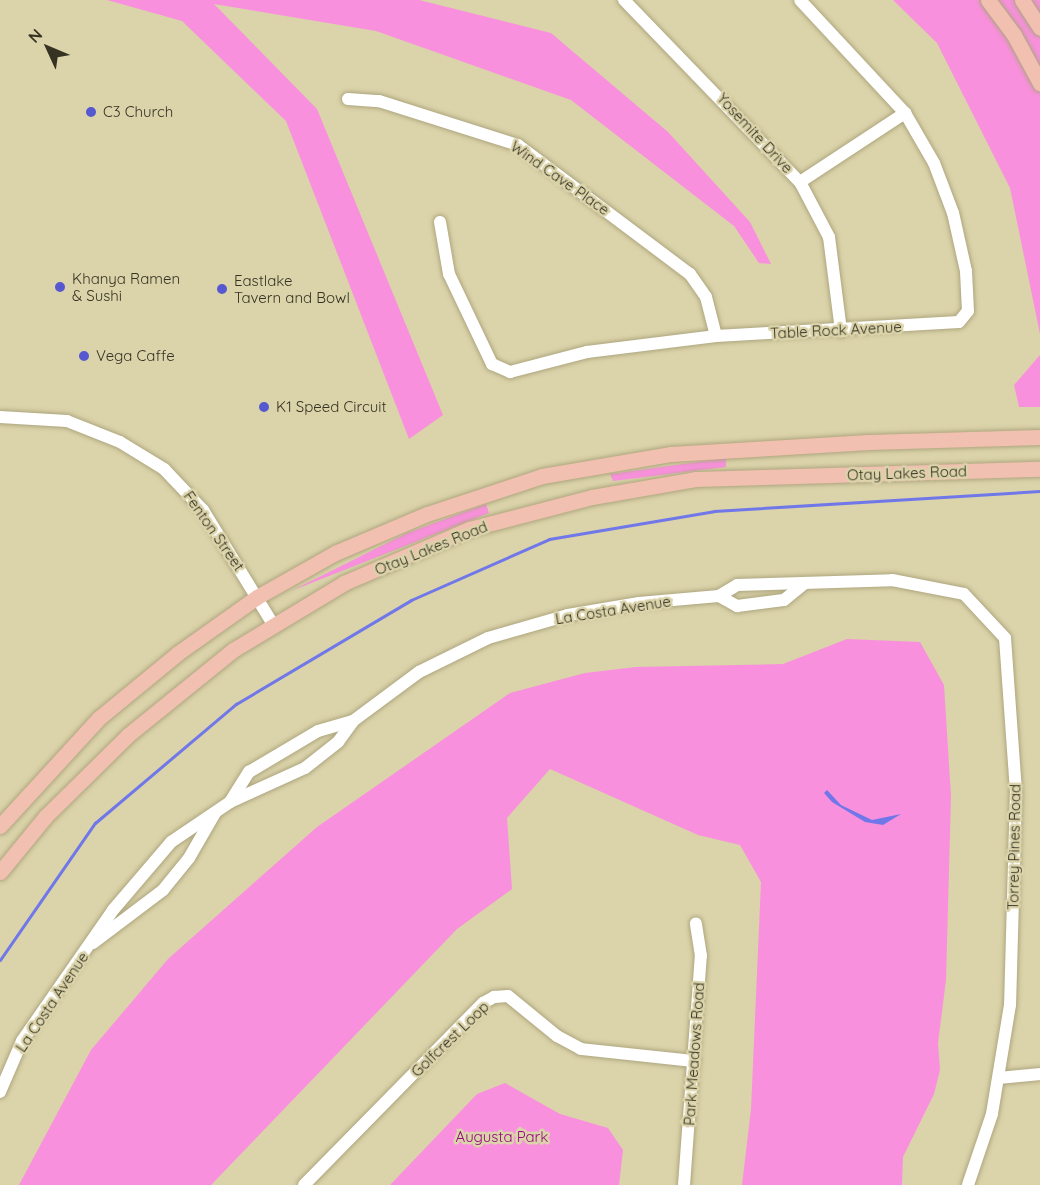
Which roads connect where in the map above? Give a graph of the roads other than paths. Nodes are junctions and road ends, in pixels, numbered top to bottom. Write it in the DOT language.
graph roads {
  1 [pos="624,0"];
  2 [pos="800,0"];
  3 [pos="988,0"];
  4 [pos="1022,0"];
  5 [pos="1040,28"];
  6 [pos="1040,83"];
  7 [pos="348,99"];
  8 [pos="905,113"];
  9 [pos="800,182"];
  10 [pos="440,222"];
  11 [pos="842,331"];
  12 [pos="716,336"];
  13 [pos="0,417"];
  14 [pos="1040,437"];
  15 [pos="1040,469"];
  16 [pos="892,580"];
  17 [pos="804,585"];
  18 [pos="719,596"];
  19 [pos="258,597"];
  20 [pos="274,626"];
  21 [pos="353,721"];
  22 [pos="230,802"];
  23 [pos="216,810"];
  24 [pos="0,826"];
  25 [pos="0,872"];
  26 [pos="696,923"];
  27 [pos="90,945"];
  28 [pos="694,1061"];
  29 [pos="1040,1074"];
  30 [pos="999,1078"];
  31 [pos="0,1092"];
  32 [pos="304,1185"];
  33 [pos="684,1185"];
  34 [pos="968,1185"];
  1 -- 9 [label="street, Yosemite Drive"];
  2 -- 8 [label="street, Table Rock Avenue"];
  3 -- 6 [label="main road"];
  4 -- 5 [label="main road"];
  7 -- 12 [label="street, Wind Cave Place"];
  8 -- 9 [label="street"];
  8 -- 11 [label="street, Table Rock Avenue"];
  9 -- 11 [label="street, Yosemite Drive"];
  10 -- 12 [label="street, Table Rock Avenue"];
  11 -- 12 [label="street, Table Rock Avenue"];
  13 -- 19 [label="street, Fenton Street"];
  14 -- 19 [label="main road, Otay Lakes Road"];
  15 -- 20 [label="main road, Otay Lakes Road"];
  16 -- 17 [label="street, La Costa Avenue"];
  16 -- 30 [label="street, Torrey Pines Road"];
  17 -- 18 [label="street, La Costa Avenue"];
  17 -- 18 [label="street, La Costa Avenue"];
  18 -- 21 [label="street, La Costa Avenue"];
  19 -- 20 [label="street, Fenton Street"];
  19 -- 24 [label="main road, Otay Lakes Road"];
  20 -- 25 [label="main road, Otay Lakes Road"];
  21 -- 22 [label="street, La Costa Avenue"];
  21 -- 22 [label="street, La Costa Avenue"];
  22 -- 23 [label="street, La Costa Avenue"];
  23 -- 27 [label="street, La Costa Avenue"];
  23 -- 27 [label="street, La Costa Avenue"];
  26 -- 28 [label="street, Park Meadows Road"];
  27 -- 31 [label="street, La Costa Avenue"];
  28 -- 32 [label="street, Golfcrest Loop"];
  28 -- 33 [label="street, Park Meadows Road"];
  29 -- 30 [label="street"];
  30 -- 34 [label="street, Torrey Pines Road"];
}
